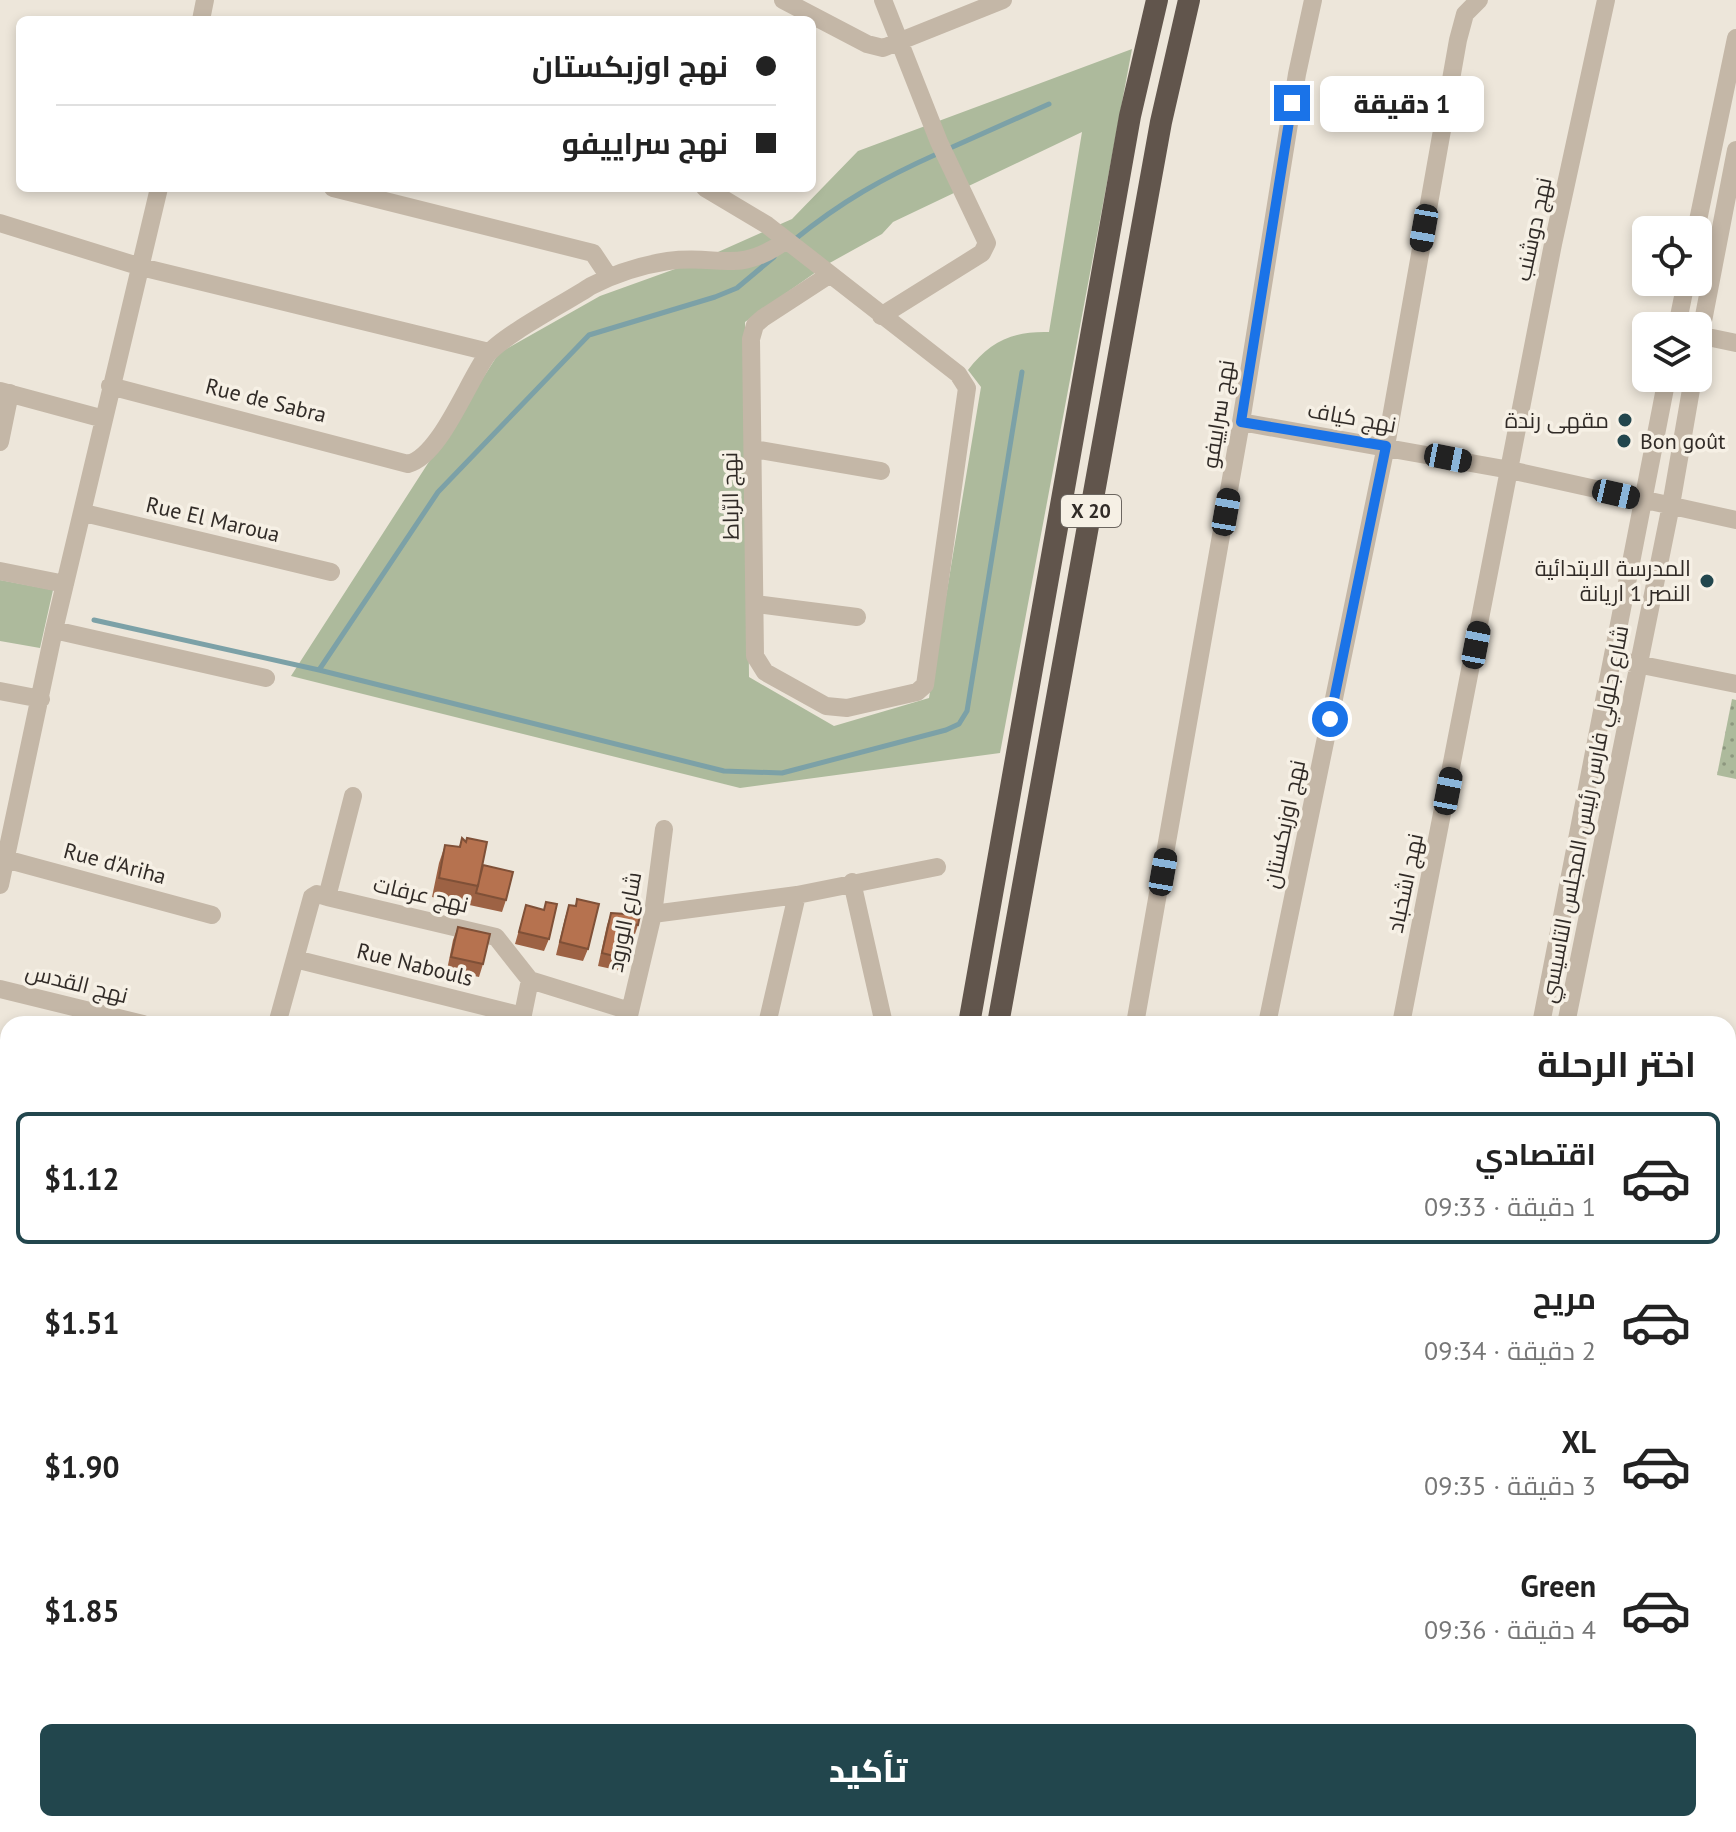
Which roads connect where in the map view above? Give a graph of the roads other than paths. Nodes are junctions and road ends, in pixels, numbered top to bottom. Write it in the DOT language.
graph roads {
  1 [pos="783,0"];
  2 [pos="883,0"];
  3 [pos="1003,0"];
  4 [pos="1157,0"];
  5 [pos="1189,0"];
  6 [pos="1313,0"];
  7 [pos="1479,0"];
  8 [pos="1606,0"];
  9 [pos="814,16"];
  10 [pos="816,17"];
  11 [pos="1736,38"];
  12 [pos="899,44"];
  13 [pos="1736,150"];
  14 [pos="158,192"];
  15 [pos="349,192"];
  16 [pos="712,192"];
  17 [pos="1699,216"];
  18 [pos="0,223"];
  19 [pos="785,241"];
  20 [pos="141,267"];
  21 [pos="829,275"];
  22 [pos="609,277"];
  23 [pos="1704,312"];
  24 [pos="881,316"];
  25 [pos="1712,340"];
  26 [pos="1736,343"];
  27 [pos="489,352"];
  28 [pos="110,386"];
  29 [pos="5,392"];
  30 [pos="1664,392"];
  31 [pos="1691,392"];
  32 [pos="104,419"];
  33 [pos="1241,422"];
  34 [pos="0,442"];
  35 [pos="1386,446"];
  36 [pos="754,449"];
  37 [pos="1510,470"];
  38 [pos="881,471"];
  39 [pos="1642,500"];
  40 [pos="1671,505"];
  41 [pos="84,513"];
  42 [pos="1736,520"];
  43 [pos="0,571"];
  44 [pos="331,572"];
  45 [pos="65,584"];
  46 [pos="756,604"];
  47 [pos="857,617"];
  48 [pos="54,630"];
  49 [pos="1613,659"];
  50 [pos="1638,664"];
  51 [pos="266,678"];
  52 [pos="1736,684"];
  53 [pos="0,691"];
  54 [pos="41,699"];
  55 [pos="353,796"];
  56 [pos="6,829"];
  57 [pos="664,829"];
  58 [pos="5,859"];
  59 [pos="937,867"];
  60 [pos="852,882"];
  61 [pos="0,885"];
  62 [pos="797,895"];
  63 [pos="327,897"];
  64 [pos="653,914"];
  65 [pos="212,915"];
  66 [pos="295,959"];
  67 [pos="530,980"];
  68 [pos="0,989"];
  69 [pos="110,1016"];
  70 [pos="279,1016"];
  71 [pos="507,1016"];
  72 [pos="523,1016"];
  73 [pos="624,1016"];
  74 [pos="629,1016"];
  75 [pos="769,1016"];
  76 [pos="882,1016"];
  77 [pos="970,1016"];
  78 [pos="999,1016"];
  79 [pos="1136,1016"];
  80 [pos="1269,1016"];
  81 [pos="1403,1016"];
  82 [pos="1543,1016"];
  83 [pos="1568,1016"];
  1 -- 9 [label="street"];
  2 -- 12 [label="street"];
  3 -- 12 [label="street"];
  4 -- 77 [label="highway, X 20"];
  5 -- 78 [label="highway, X 20"];
  6 -- 33 [label="street, نهج سراييفو"];
  7 -- 35 [label="street"];
  8 -- 37 [label="street, نهج دوشنب"];
  10 -- 12 [label="street"];
  11 -- 17 [label="street"];
  12 -- 24 [label="street"];
  13 -- 23 [label="street"];
  14 -- 20 [label="street"];
  15 -- 22 [label="street"];
  16 -- 19 [label="street"];
  18 -- 20 [label="street"];
  19 -- 21 [label="street"];
  19 -- 22 [label="street"];
  20 -- 27 [label="street"];
  20 -- 28 [label="street"];
  21 -- 24 [label="street"];
  21 -- 36 [label="street, نهج الرّباط"];
  22 -- 27 [label="street"];
  24 -- 46 [label="street, نهج الرّباط"];
  25 -- 26 [label="street"];
  27 -- 28 [label="street, Rue de Sabra"];
  28 -- 32 [label="street"];
  29 -- 32 [label="street"];
  29 -- 34 [label="street"];
  30 -- 39 [label="street, شارع جلولي فارس رئيس المجلس التاسيسي"];
  31 -- 40 [label="street, شارع جلولي فارس رئيس المجلس التاسيسي"];
  32 -- 41 [label="street"];
  33 -- 35 [label="street, نهج كياف"];
  33 -- 79 [label="street, نهج سراييفو"];
  35 -- 37 [label="street, نهج كياف"];
  35 -- 80 [label="street, نهج اوزبكستان"];
  36 -- 38 [label="street"];
  36 -- 46 [label="street, نهج الرّباط"];
  37 -- 39 [label="street, نهج كياف"];
  37 -- 81 [label="street, نهج اشخباد"];
  39 -- 40 [label="street, نهج كياف"];
  39 -- 49 [label="street, شارع جلولي فارس رئيس المجلس التاسيسي"];
  40 -- 42 [label="street, نهج كياف"];
  40 -- 50 [label="street, شارع جلولي فارس رئيس المجلس التاسيسي"];
  41 -- 44 [label="street, Rue El Maroua"];
  41 -- 45 [label="street"];
  43 -- 45 [label="street"];
  45 -- 48 [label="street"];
  46 -- 47 [label="street"];
  48 -- 51 [label="street"];
  48 -- 54 [label="street"];
  49 -- 50 [label="street"];
  49 -- 82 [label="street, شارع جلولي فارس رئيس المجلس التاسيسي"];
  50 -- 52 [label="street"];
  50 -- 83 [label="street, شارع جلولي فارس رئيس المجلس التاسيسي"];
  53 -- 54 [label="street"];
  54 -- 56 [label="street"];
  55 -- 63 [label="street"];
  56 -- 58 [label="street"];
  57 -- 64 [label="street, شارع الورود"];
  58 -- 61 [label="street"];
  58 -- 65 [label="street, Rue d'Ariha"];
  59 -- 60 [label="street"];
  60 -- 62 [label="street"];
  60 -- 76 [label="street"];
  62 -- 64 [label="street"];
  62 -- 75 [label="street"];
  63 -- 66 [label="street"];
  63 -- 67 [label="street, نهج عرفات"];
  64 -- 74 [label="street, شارع الورود"];
  66 -- 70 [label="street"];
  66 -- 71 [label="street, Rue Nabouls"];
  67 -- 72 [label="street"];
  67 -- 73 [label="street"];
  68 -- 69 [label="street, نهج القدس"];
}
